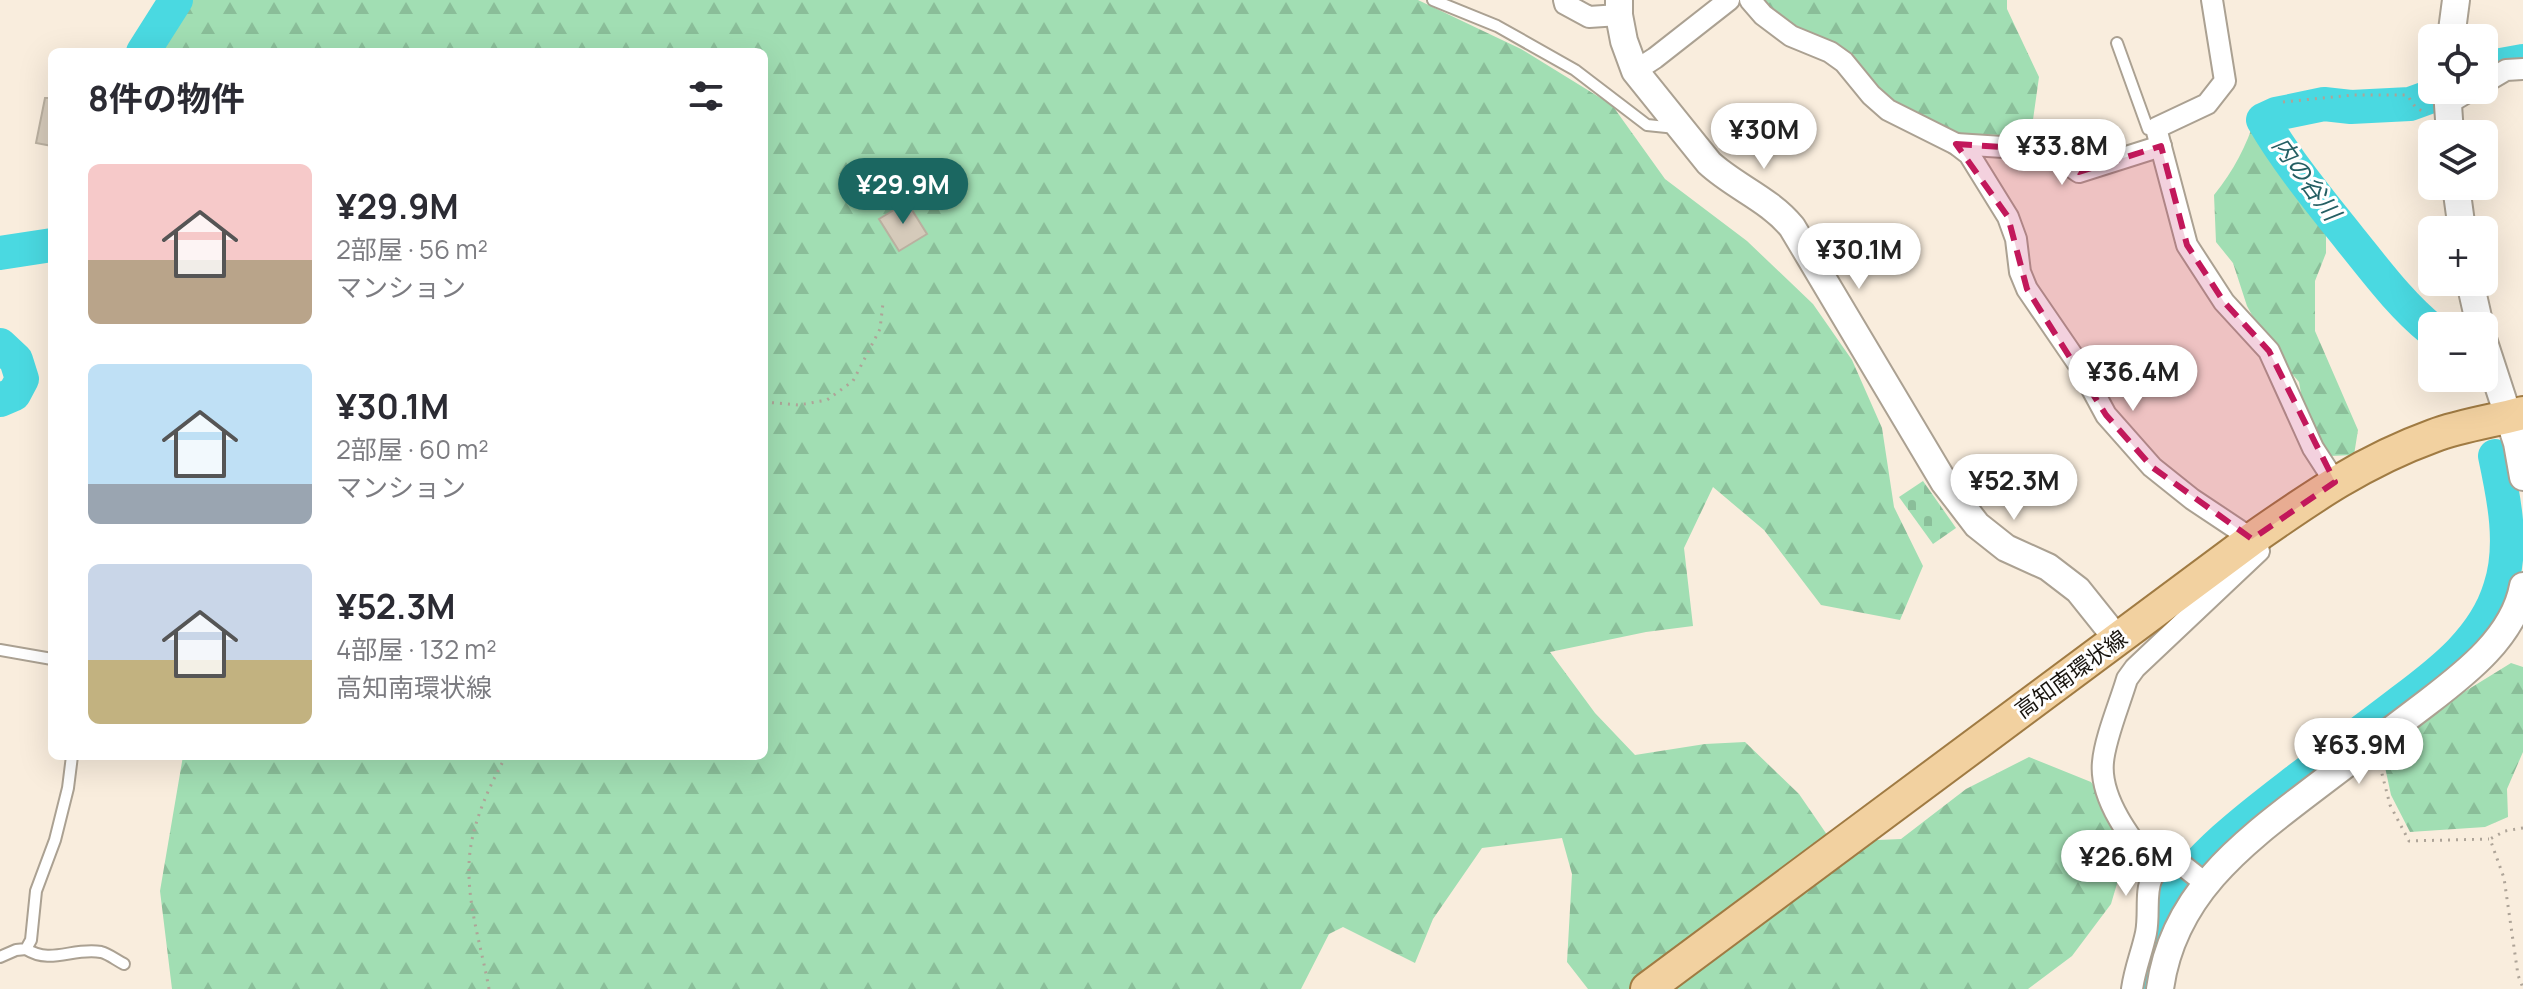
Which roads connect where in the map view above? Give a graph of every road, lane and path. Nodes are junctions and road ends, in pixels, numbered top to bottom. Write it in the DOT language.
graph roads {
  1 [pos="1433,0"];
  2 [pos="1564,0"];
  3 [pos="1729,0"];
  4 [pos="1750,0"];
  5 [pos="2212,0"];
  6 [pos="2456,0"];
  7 [pos="1619,8"];
  8 [pos="2453,24"];
  9 [pos="2117,43"];
  10 [pos="2523,69"];
  11 [pos="1635,71"];
  12 [pos="2498,75"];
  13 [pos="2283,102"];
  14 [pos="2416,108"];
  15 [pos="1682,129"];
  16 [pos="2159,137"];
  17 [pos="1956,144"];
  18 [pos="883,303"];
  19 [pos="2498,374"];
  20 [pos="768,402"];
  21 [pos="2516,415"];
  22 [pos="2523,477"];
  23 [pos="2335,482"];
  24 [pos="2252,539"];
  25 [pos="2523,586"];
  26 [pos="2118,640"];
  27 [pos="0,650"];
  28 [pos="48,658"];
  29 [pos="2373,743"];
  30 [pos="72,760"];
  31 [pos="504,760"];
  32 [pos="2523,828"];
  33 [pos="2490,839"];
  34 [pos="2156,871"];
  35 [pos="2202,880"];
  36 [pos="26,949"];
  37 [pos="0,957"];
  38 [pos="124,964"];
  39 [pos="2523,988"];
  40 [pos="489,989"];
  41 [pos="1647,989"];
  42 [pos="2132,989"];
  43 [pos="2160,989"];
  1 -- 15 [label="lane"];
  2 -- 7 [label="street"];
  3 -- 11 [label="street"];
  4 -- 17 [label="street"];
  5 -- 16 [label="street"];
  6 -- 8 [label="street"];
  7 -- 11 [label="street"];
  9 -- 16 [label="lane"];
  10 -- 12 [label="street"];
  11 -- 15 [label="street"];
  13 -- 14 [label="path"];
  15 -- 26 [label="street"];
  16 -- 17 [label="street"];
  16 -- 23 [label="street"];
  17 -- 24 [label="street"];
  18 -- 20 [label="path"];
  19 -- 21 [label="street"];
  21 -- 22 [label="street"];
  21 -- 23 [label="main road, 高知南環状線"];
  23 -- 24 [label="main road, 高知南環状線"];
  24 -- 26 [label="main road, 高知南環状線"];
  24 -- 34 [label="street"];
  25 -- 29 [label="street"];
  26 -- 41 [label="main road, 高知南環状線"];
  27 -- 28 [label="lane"];
  29 -- 33 [label="path"];
  29 -- 35 [label="street"];
  30 -- 36 [label="lane"];
  31 -- 40 [label="path"];
  32 -- 33 [label="path"];
  33 -- 39 [label="path"];
  34 -- 35 [label="street"];
  34 -- 42 [label="street"];
  35 -- 43 [label="street"];
  36 -- 37 [label="lane"];
  36 -- 38 [label="lane"];
}
